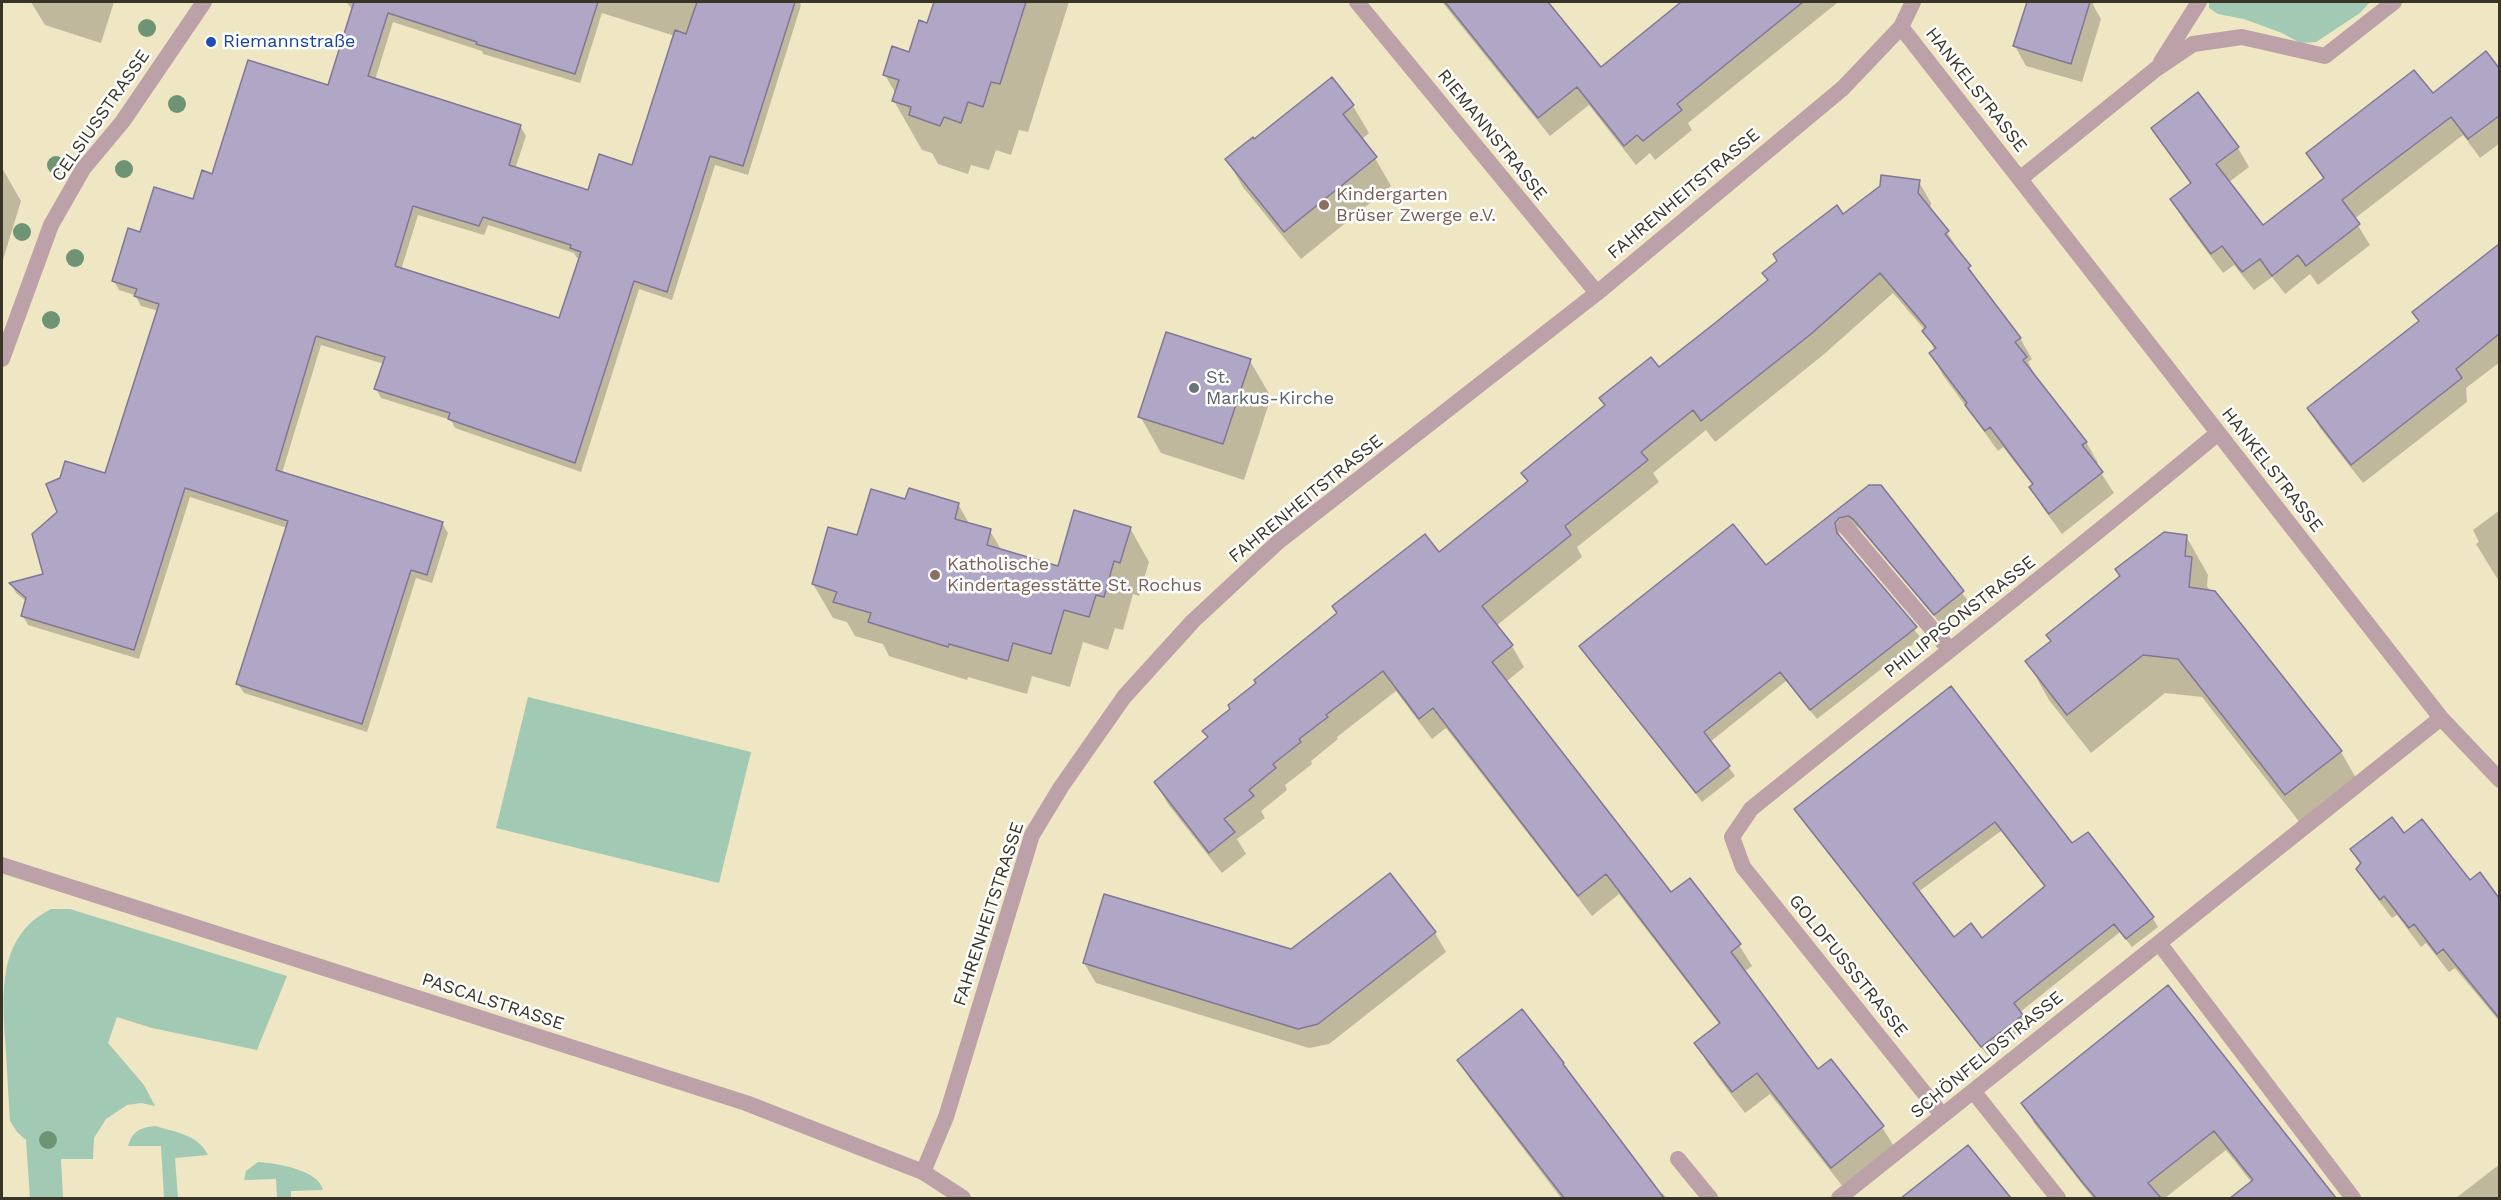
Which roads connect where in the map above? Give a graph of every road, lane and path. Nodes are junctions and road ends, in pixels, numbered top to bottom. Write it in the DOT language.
graph roads {
  1 [pos="204,2"];
  2 [pos="1357,2"];
  3 [pos="1913,2"];
  4 [pos="2199,2"];
  5 [pos="2394,2"];
  6 [pos="1901,27"];
  7 [pos="2156,69"];
  8 [pos="2021,178"];
  9 [pos="1597,293"];
  10 [pos="2,359"];
  11 [pos="2218,433"];
  12 [pos="1845,526"];
  13 [pos="1949,649"];
  14 [pos="2441,718"];
  15 [pos="2499,780"];
  16 [pos="1732,837"];
  17 [pos="2,865"];
  18 [pos="2158,943"];
  19 [pos="1973,1091"];
  20 [pos="1942,1115"];
  21 [pos="1678,1159"];
  22 [pos="923,1172"];
  23 [pos="963,1198"];
  24 [pos="1710,1198"];
  25 [pos="1839,1198"];
  26 [pos="2058,1198"];
  27 [pos="2353,1198"];
  1 -- 10 [label="street, CELSIUSSTRASSE"];
  2 -- 9 [label="street, RIEMANNSTRASSE"];
  3 -- 6 [label="street, FAHRENHEITSTRASSE"];
  4 -- 7 [label="street, HANKELSTRASSE"];
  5 -- 7 [label="street, HANKELSTRASSE"];
  6 -- 8 [label="street, HANKELSTRASSE"];
  6 -- 9 [label="street, FAHRENHEITSTRASSE"];
  7 -- 8 [label="street, HANKELSTRASSE"];
  8 -- 11 [label="street, HANKELSTRASSE"];
  9 -- 22 [label="street, FAHRENHEITSTRASSE"];
  11 -- 13 [label="street, PHILIPPSONSTRASSE"];
  11 -- 14 [label="street, HANKELSTRASSE"];
  12 -- 13 [label="street"];
  13 -- 16 [label="street, PHILIPPSONSTRASSE"];
  14 -- 15 [label="street, HANKELSTRASSE"];
  14 -- 18 [label="street, SCHÖNFELDSTRASSE"];
  16 -- 20 [label="street, GOLDFUSSSTRASSE"];
  17 -- 22 [label="street, PASCALSTRASSE"];
  18 -- 19 [label="street, SCHÖNFELDSTRASSE"];
  18 -- 27 [label="street"];
  19 -- 20 [label="street, SCHÖNFELDSTRASSE"];
  19 -- 26 [label="street"];
  20 -- 25 [label="street, SCHÖNFELDSTRASSE"];
  21 -- 24 [label="street"];
  22 -- 23 [label="street, PASCALSTRASSE"];
}
